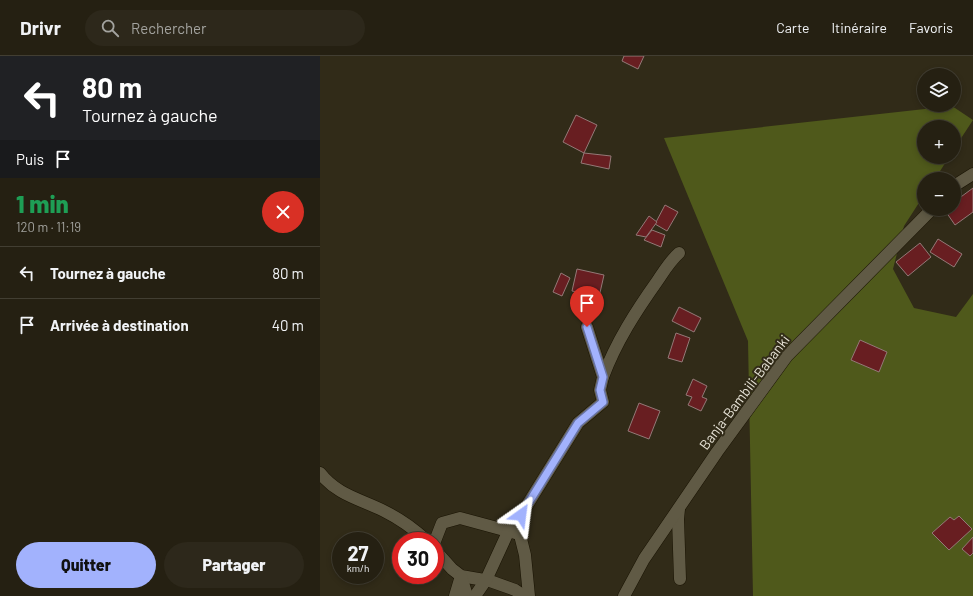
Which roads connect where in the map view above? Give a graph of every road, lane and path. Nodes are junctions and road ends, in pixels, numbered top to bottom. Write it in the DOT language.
graph roads {
  1 [pos="973,174"];
  2 [pos="961,182"];
  3 [pos="925,216"];
  4 [pos="679,254"];
  5 [pos="587,327"];
  6 [pos="603,377"];
  7 [pos="320,473"];
  8 [pos="680,508"];
  9 [pos="415,532"];
  10 [pos="438,532"];
  11 [pos="513,533"];
  12 [pos="444,560"];
  13 [pos="461,576"];
  14 [pos="680,579"];
  15 [pos="486,580"];
  16 [pos="455,596"];
  17 [pos="466,596"];
  18 [pos="475,596"];
  19 [pos="524,596"];
  20 [pos="529,596"];
  21 [pos="624,596"];
  1 -- 2 [label="street"];
  3 -- 8 [label="street, Banja-Bambili-Babanki"];
  4 -- 6 [label="street"];
  5 -- 6 [label="street"];
  6 -- 11 [label="street"];
  7 -- 9 [label="street"];
  8 -- 14 [label="street"];
  8 -- 21 [label="street, Banja-Bambili-Babanki"];
  10 -- 11 [label="street"];
  11 -- 15 [label="street"];
  11 -- 20 [label="street"];
  12 -- 13 [label="street"];
  13 -- 15 [label="street"];
  13 -- 16 [label="street"];
  13 -- 17 [label="street"];
  15 -- 18 [label="street"];
  15 -- 19 [label="street"];
}
